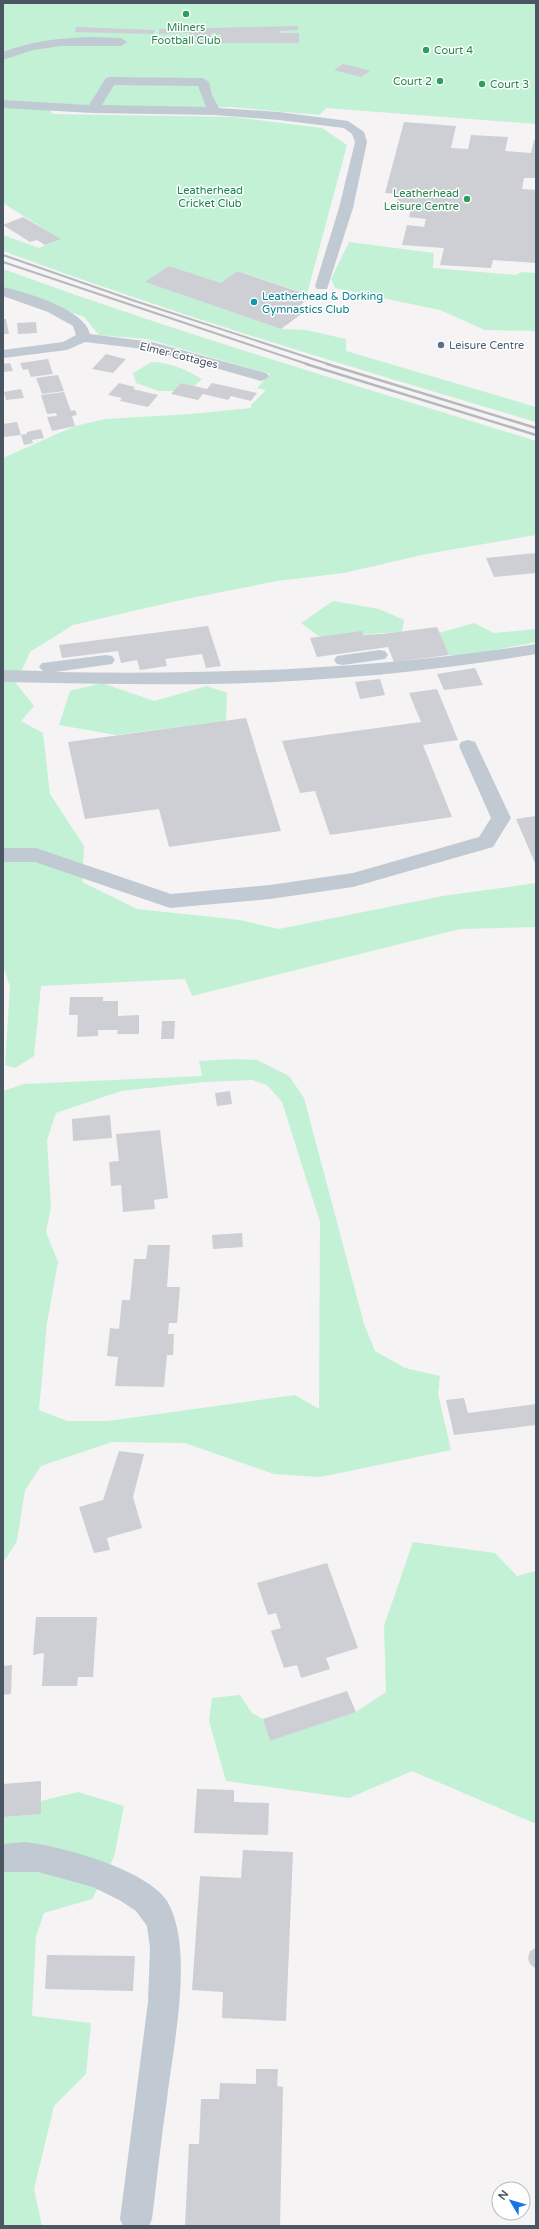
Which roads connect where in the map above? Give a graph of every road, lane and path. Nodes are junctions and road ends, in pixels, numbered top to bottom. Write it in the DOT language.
graph roads {
  1 [pos="121,42"];
  2 [pos="3,56"];
  3 [pos="3,104"];
  4 [pos="93,109"];
  5 [pos="214,111"];
  6 [pos="322,286"];
  7 [pos="3,290"];
  8 [pos="83,337"];
  9 [pos="3,354"];
  10 [pos="261,376"];
  11 [pos="536,649"];
  12 [pos="379,655"];
  13 [pos="106,660"];
  14 [pos="3,672"];
  15 [pos="3,676"];
  16 [pos="218,678"];
  17 [pos="468,746"];
  18 [pos="3,855"];
  19 [pos="3,1858"];
  20 [pos="136,2219"];
  1 -- 2 [label="street"];
  3 -- 4 [label="street"];
  4 -- 5 [label="street"];
  4 -- 5 [label="street"];
  5 -- 6 [label="street"];
  7 -- 8 [label="street"];
  8 -- 9 [label="street"];
  8 -- 10 [label="street, Elmer Cottages"];
  11 -- 16 [label="street"];
  12 -- 16 [label="street"];
  13 -- 14 [label="street"];
  15 -- 16 [label="street"];
  17 -- 18 [label="street"];
  19 -- 20 [label="street"];
}
